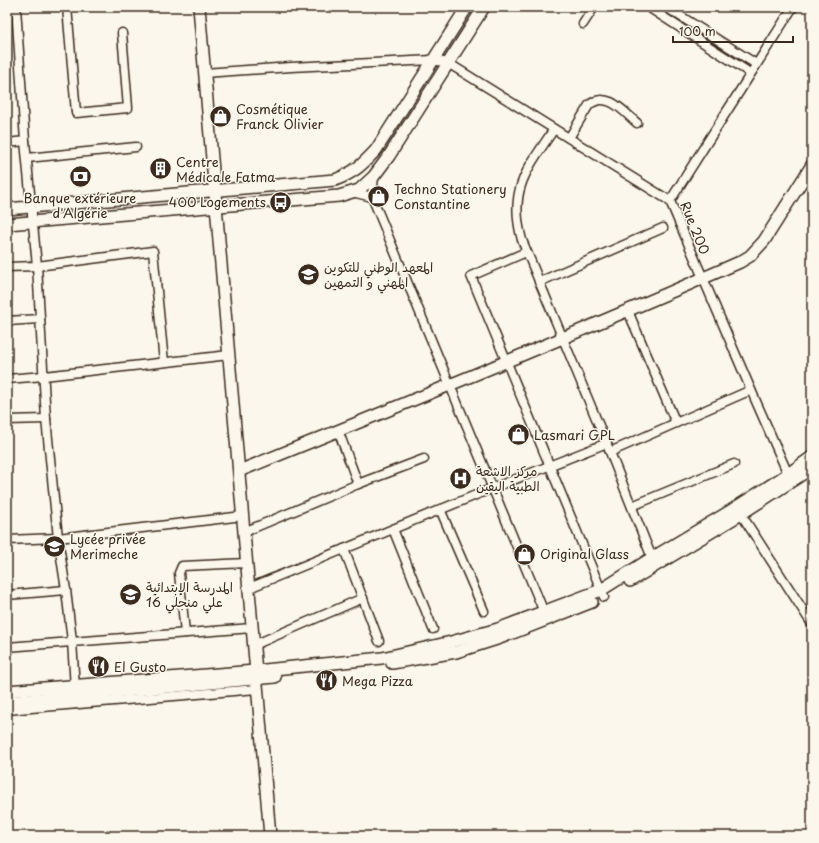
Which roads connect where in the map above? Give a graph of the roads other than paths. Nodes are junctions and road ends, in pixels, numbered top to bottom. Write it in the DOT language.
graph roads {
  1 [pos="16,7"];
  2 [pos="67,7"];
  3 [pos="199,7"];
  4 [pos="467,7"];
  5 [pos="484,7"];
  6 [pos="594,7"];
  7 [pos="648,7"];
  8 [pos="666,7"];
  9 [pos="793,7"];
  10 [pos="583,24"];
  11 [pos="122,33"];
  12 [pos="433,60"];
  13 [pos="448,64"];
  14 [pos="756,64"];
  15 [pos="204,73"];
  16 [pos="750,73"];
  17 [pos="637,124"];
  18 [pos="554,129"];
  19 [pos="569,138"];
  20 [pos="25,140"];
  21 [pos="7,143"];
  22 [pos="136,146"];
  23 [pos="27,158"];
  24 [pos="812,165"];
  25 [pos="374,176"];
  26 [pos="214,191"];
  27 [pos="352,192"];
  28 [pos="372,197"];
  29 [pos="670,201"];
  30 [pos="32,207"];
  31 [pos="216,207"];
  32 [pos="7,209"];
  33 [pos="32,222"];
  34 [pos="7,224"];
  35 [pos="663,228"];
  36 [pos="526,252"];
  37 [pos="37,266"];
  38 [pos="7,267"];
  39 [pos="703,278"];
  40 [pos="539,282"];
  41 [pos="628,311"];
  42 [pos="40,319"];
  43 [pos="7,320"];
  44 [pos="561,337"];
  45 [pos="229,355"];
  46 [pos="506,361"];
  47 [pos="164,362"];
  48 [pos="44,376"];
  49 [pos="7,379"];
  50 [pos="450,385"];
  51 [pos="751,390"];
  52 [pos="46,419"];
  53 [pos="7,420"];
  54 [pos="676,423"];
  55 [pos="338,430"];
  56 [pos="607,443"];
  57 [pos="610,452"];
  58 [pos="812,457"];
  59 [pos="424,459"];
  60 [pos="734,464"];
  61 [pos="550,466"];
  62 [pos="812,468"];
  63 [pos="239,471"];
  64 [pos="788,474"];
  65 [pos="358,484"];
  66 [pos="493,488"];
  67 [pos="632,506"];
  68 [pos="440,509"];
  69 [pos="741,514"];
  70 [pos="243,516"];
  71 [pos="392,529"];
  72 [pos="244,532"];
  73 [pos="58,538"];
  74 [pos="7,540"];
  75 [pos="344,549"];
  76 [pos="652,558"];
  77 [pos="247,563"];
  78 [pos="249,588"];
  79 [pos="66,590"];
  80 [pos="603,594"];
  81 [pos="7,595"];
  82 [pos="363,598"];
  83 [pos="484,611"];
  84 [pos="546,616"];
  85 [pos="812,624"];
  86 [pos="252,628"];
  87 [pos="433,629"];
  88 [pos="185,633"];
  89 [pos="72,641"];
  90 [pos="379,641"];
  91 [pos="254,645"];
  92 [pos="7,647"];
  93 [pos="256,680"];
  94 [pos="7,691"];
  95 [pos="76,695"];
  96 [pos="7,702"];
  97 [pos="7,710"];
  98 [pos="270,836"];
  1 -- 20 [label="street"];
  2 -- 11 [label="street"];
  3 -- 15 [label="main road"];
  4 -- 12 [label="main road"];
  5 -- 13 [label="main road"];
  6 -- 10 [label="street"];
  7 -- 16 [label="street"];
  8 -- 14 [label="street"];
  9 -- 14 [label="street, Rue 200"];
  12 -- 13 [label="street"];
  12 -- 15 [label="street"];
  12 -- 26 [label="main road"];
  13 -- 18 [label="street"];
  13 -- 25 [label="main road"];
  14 -- 16 [label="street, Rue 200"];
  15 -- 26 [label="main road"];
  16 -- 29 [label="street, Rue 200"];
  17 -- 19 [label="street"];
  18 -- 19 [label="street"];
  18 -- 36 [label="street"];
  19 -- 29 [label="street"];
  20 -- 21 [label="street"];
  20 -- 23 [label="street"];
  22 -- 23 [label="street"];
  23 -- 30 [label="street"];
  24 -- 39 [label="main road"];
  25 -- 27 [label="main road"];
  25 -- 28 [label="street"];
  26 -- 30 [label="main road"];
  26 -- 31 [label="main road"];
  27 -- 28 [label="street"];
  27 -- 31 [label="main road"];
  28 -- 50 [label="street"];
  29 -- 39 [label="street, Rue 200"];
  30 -- 32 [label="main road"];
  30 -- 33 [label="street"];
  31 -- 33 [label="main road"];
  31 -- 45 [label="main road"];
  33 -- 34 [label="main road"];
  33 -- 37 [label="street"];
  35 -- 40 [label="street"];
  36 -- 40 [label="street"];
  36 -- 46 [label="street"];
  37 -- 38 [label="street"];
  37 -- 42 [label="street"];
  37 -- 47 [label="street"];
  39 -- 41 [label="main road"];
  39 -- 51 [label="street, Rue 200"];
  40 -- 44 [label="street"];
  41 -- 44 [label="main road"];
  41 -- 54 [label="street"];
  42 -- 43 [label="street"];
  42 -- 48 [label="street"];
  44 -- 46 [label="main road"];
  44 -- 56 [label="street"];
  45 -- 47 [label="street"];
  45 -- 63 [label="main road"];
  46 -- 50 [label="main road"];
  46 -- 61 [label="street"];
  47 -- 48 [label="street"];
  48 -- 49 [label="street"];
  48 -- 52 [label="street"];
  50 -- 55 [label="main road"];
  50 -- 66 [label="street"];
  51 -- 54 [label="street"];
  51 -- 64 [label="street, Rue 200"];
  52 -- 53 [label="street"];
  52 -- 73 [label="street"];
  54 -- 57 [label="street"];
  55 -- 63 [label="main road"];
  55 -- 65 [label="street"];
  56 -- 57 [label="street"];
  56 -- 61 [label="street"];
  57 -- 67 [label="street"];
  58 -- 64 [label="main road"];
  59 -- 65 [label="street"];
  60 -- 67 [label="street"];
  61 -- 66 [label="street"];
  61 -- 80 [label="street"];
  62 -- 69 [label="main road"];
  63 -- 70 [label="main road"];
  64 -- 76 [label="main road"];
  65 -- 72 [label="street"];
  66 -- 68 [label="street"];
  66 -- 84 [label="street"];
  67 -- 76 [label="street"];
  68 -- 71 [label="street"];
  68 -- 83 [label="street"];
  69 -- 80 [label="main road"];
  69 -- 85 [label="street"];
  70 -- 72 [label="main road"];
  70 -- 73 [label="street"];
  71 -- 75 [label="street"];
  71 -- 87 [label="street"];
  72 -- 77 [label="main road"];
  73 -- 74 [label="street"];
  73 -- 79 [label="street"];
  75 -- 78 [label="street"];
  75 -- 82 [label="street"];
  76 -- 80 [label="main road"];
  77 -- 78 [label="main road"];
  77 -- 88 [label="street"];
  78 -- 86 [label="main road"];
  79 -- 81 [label="street"];
  79 -- 89 [label="street"];
  80 -- 84 [label="main road"];
  82 -- 90 [label="street"];
  82 -- 91 [label="street"];
  84 -- 93 [label="main road"];
  86 -- 88 [label="street"];
  86 -- 91 [label="main road"];
  88 -- 89 [label="street"];
  89 -- 92 [label="street"];
  89 -- 95 [label="street"];
  91 -- 93 [label="main road"];
  93 -- 95 [label="main road"];
  93 -- 98 [label="main road"];
  94 -- 95 [label="main road"];
  95 -- 96 [label="main road"];
  95 -- 97 [label="street"];
}
